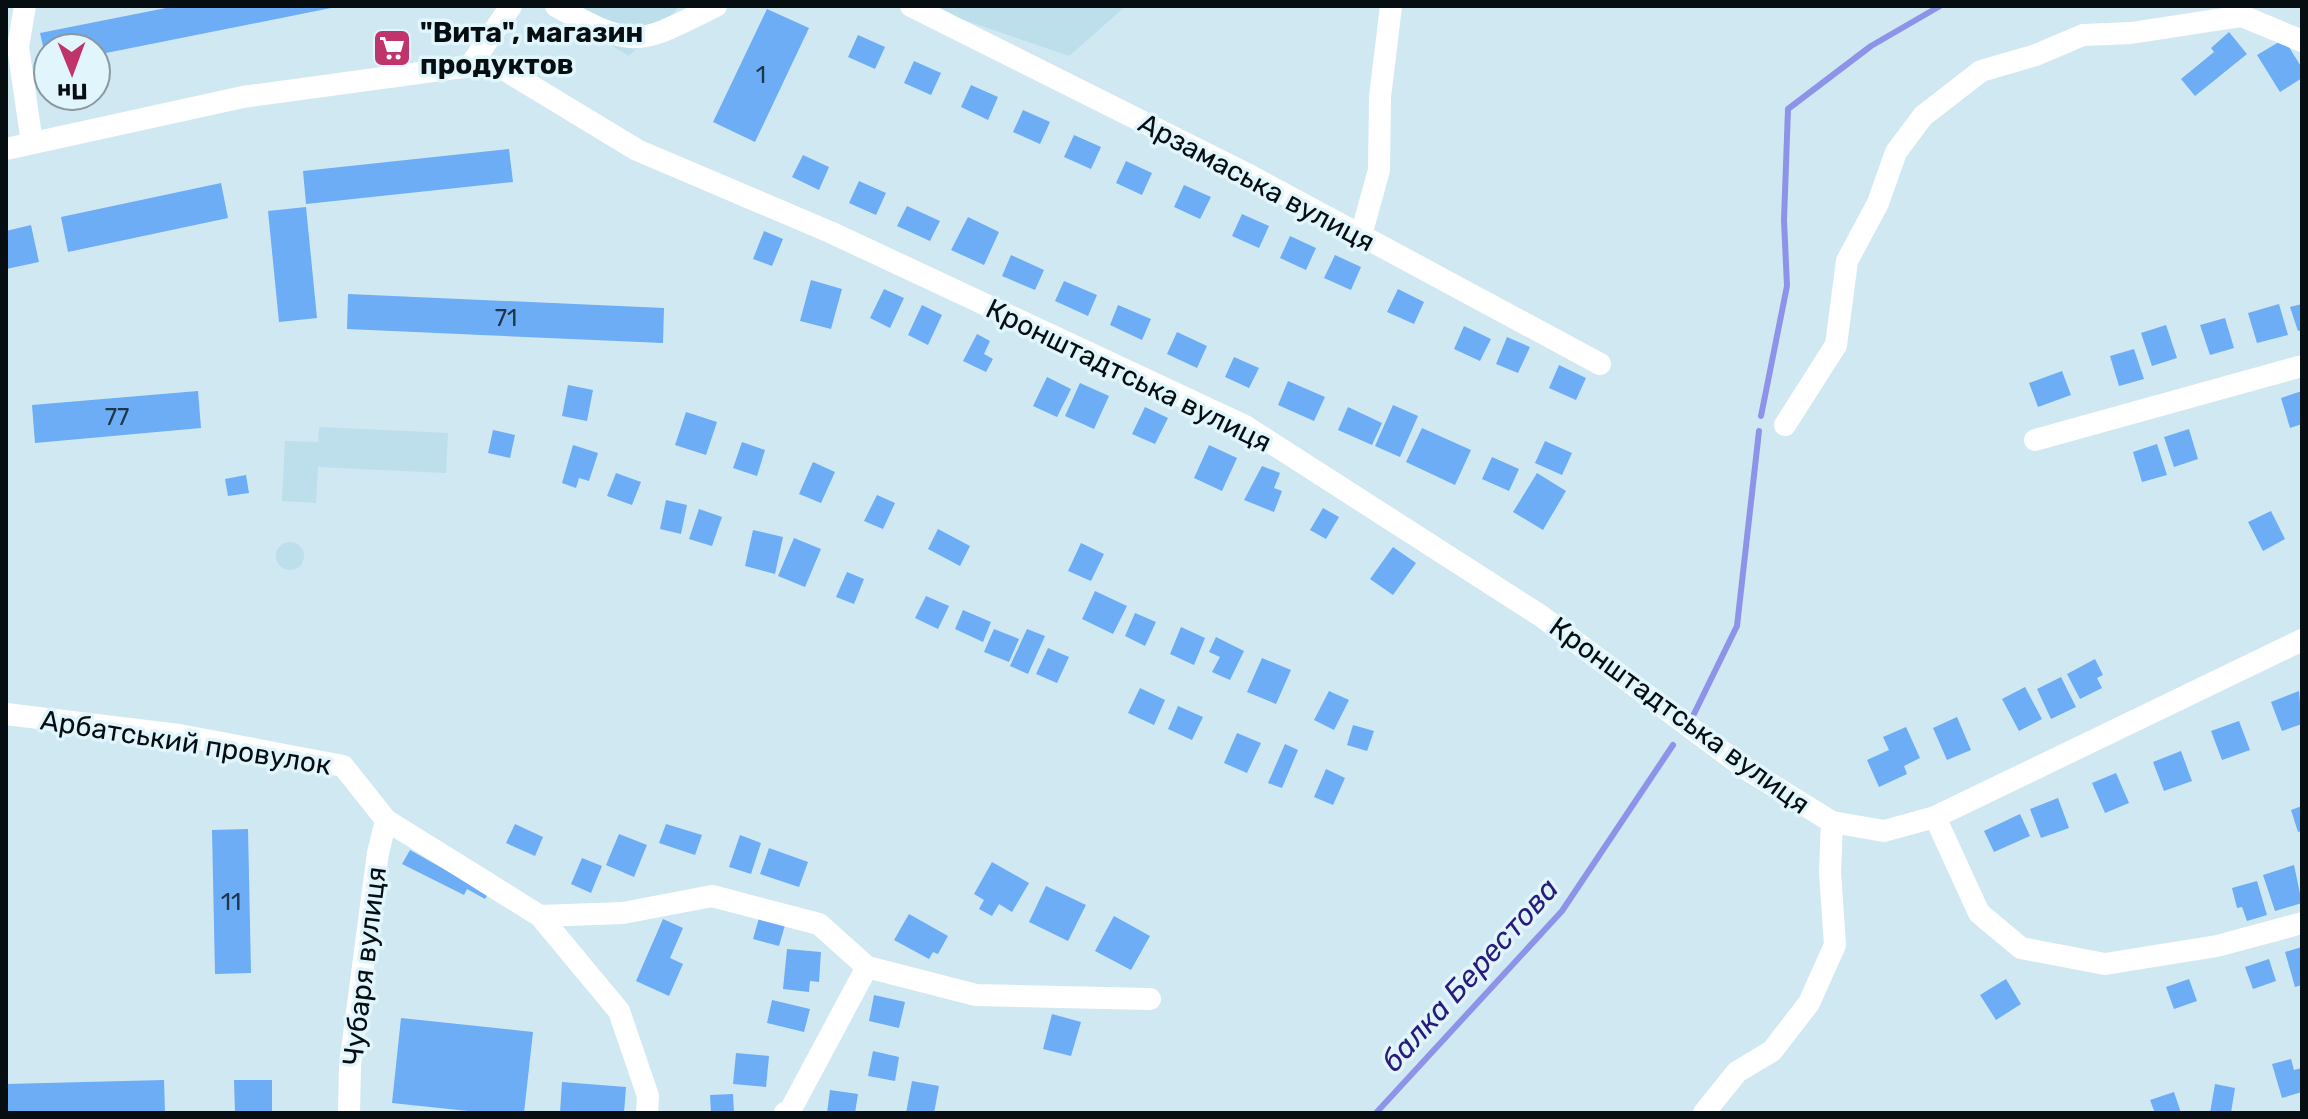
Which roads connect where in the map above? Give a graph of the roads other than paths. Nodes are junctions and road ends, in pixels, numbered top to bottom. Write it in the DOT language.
graph roads {
  1 [pos="25,6"];
  2 [pos="511,6"];
  3 [pos="556,6"];
  4 [pos="716,6"];
  5 [pos="911,6"];
  6 [pos="1391,6"];
  7 [pos="2302,41"];
  8 [pos="470,66"];
  9 [pos="32,143"];
  10 [pos="6,149"];
  11 [pos="1361,235"];
  12 [pos="1600,364"];
  13 [pos="2302,366"];
  14 [pos="1785,425"];
  15 [pos="2035,440"];
  16 [pos="2302,640"];
  17 [pos="6,714"];
  18 [pos="1935,817"];
  19 [pos="386,820"];
  20 [pos="1832,822"];
  21 [pos="540,916"];
  22 [pos="2302,923"];
  23 [pos="867,967"];
  24 [pos="1150,999"];
  25 [pos="349,1113"];
  26 [pos="647,1113"];
  27 [pos="785,1113"];
  28 [pos="1704,1113"];
  1 -- 9 [label="street"];
  2 -- 8 [label="street"];
  3 -- 4 [label="street"];
  5 -- 11 [label="street, Арзамаська вулиця"];
  6 -- 11 [label="street"];
  7 -- 14 [label="street"];
  8 -- 9 [label="street, Кронштадтська вулиця"];
  8 -- 20 [label="street, Кронштадтська вулиця"];
  9 -- 10 [label="street, Кронштадтська вулиця"];
  11 -- 12 [label="street, Арзамаська вулиця"];
  13 -- 15 [label="street"];
  16 -- 18 [label="street, Кронштадтська вулиця"];
  17 -- 19 [label="street, Арбатський провулок"];
  18 -- 20 [label="street, Кронштадтська вулиця"];
  18 -- 22 [label="street"];
  19 -- 21 [label="street, Арбатський провулок"];
  19 -- 25 [label="street, Чубаря вулиця"];
  20 -- 28 [label="street"];
  21 -- 23 [label="street"];
  21 -- 26 [label="street, Арбатський провулок"];
  23 -- 24 [label="street"];
  23 -- 27 [label="street"];
}
